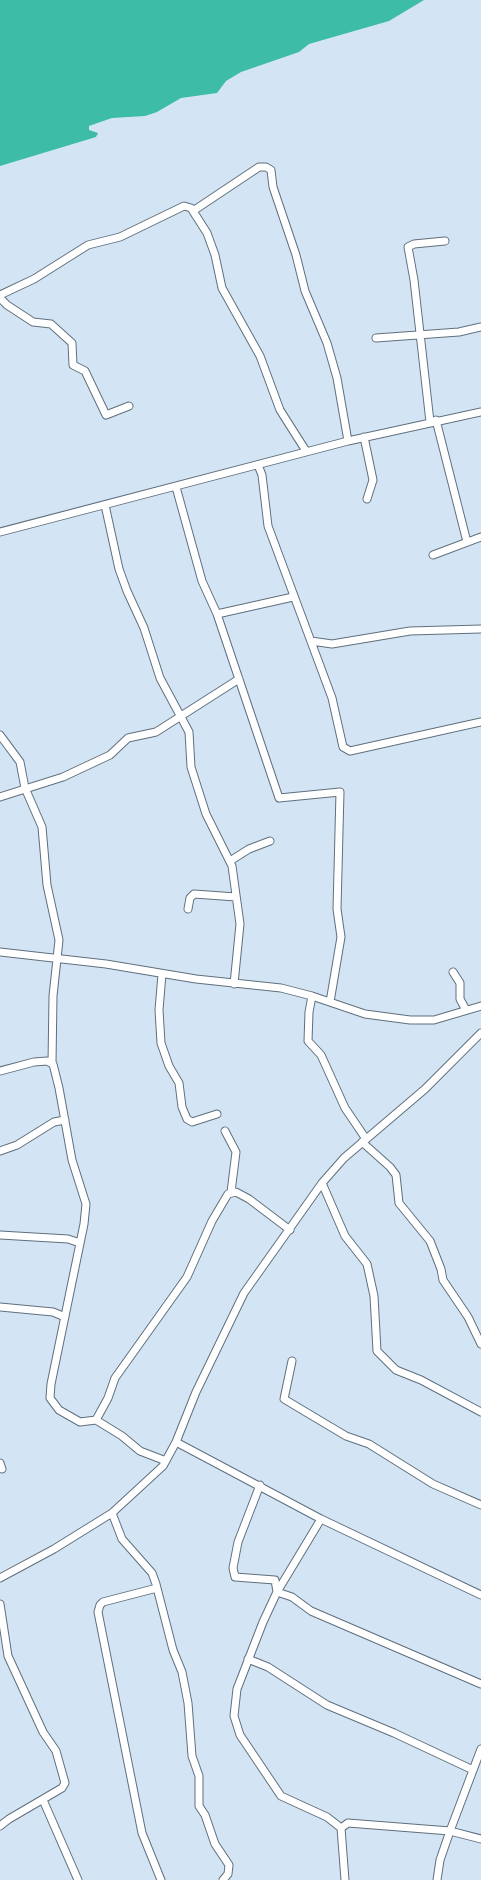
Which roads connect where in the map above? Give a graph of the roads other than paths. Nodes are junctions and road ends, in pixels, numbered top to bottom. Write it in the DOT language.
graph roads {
  1 [pos="193,210"];
  2 [pos="445,241"];
  3 [pos="0,296"];
  4 [pos="481,327"];
  5 [pos="421,335"];
  6 [pos="376,338"];
  7 [pos="129,406"];
  8 [pos="481,412"];
  9 [pos="433,421"];
  10 [pos="364,437"];
  11 [pos="348,441"];
  12 [pos="306,451"];
  13 [pos="258,465"];
  14 [pos="176,487"];
  15 [pos="367,499"];
  16 [pos="105,505"];
  17 [pos="0,532"];
  18 [pos="481,537"];
  19 [pos="466,542"];
  20 [pos="432,556"];
  21 [pos="293,596"];
  22 [pos="217,614"];
  23 [pos="481,629"];
  24 [pos="311,641"];
  25 [pos="239,678"];
  26 [pos="182,717"];
  27 [pos="481,722"];
  28 [pos="0,735"];
  29 [pos="25,788"];
  30 [pos="0,796"];
  31 [pos="270,841"];
  32 [pos="230,861"];
  33 [pos="236,897"];
  34 [pos="188,909"];
  35 [pos="0,952"];
  36 [pos="58,958"];
  37 [pos="453,972"];
  38 [pos="162,974"];
  39 [pos="234,984"];
  40 [pos="304,994"];
  41 [pos="312,996"];
  42 [pos="330,1002"];
  43 [pos="481,1006"];
  44 [pos="466,1010"];
  45 [pos="309,1012"];
  46 [pos="481,1034"];
  47 [pos="52,1063"];
  48 [pos="0,1071"];
  49 [pos="217,1114"];
  50 [pos="64,1120"];
  51 [pos="225,1131"];
  52 [pos="364,1141"];
  53 [pos="0,1151"];
  54 [pos="322,1183"];
  55 [pos="231,1192"];
  56 [pos="290,1230"];
  57 [pos="0,1235"];
  58 [pos="80,1243"];
  59 [pos="0,1307"];
  60 [pos="65,1317"];
  61 [pos="481,1344"];
  62 [pos="292,1361"];
  63 [pos="481,1412"];
  64 [pos="96,1420"];
  65 [pos="176,1442"];
  66 [pos="166,1461"];
  67 [pos="260,1485"];
  68 [pos="481,1504"];
  69 [pos="112,1513"];
  70 [pos="321,1518"];
  71 [pos="0,1578"];
  72 [pos="157,1588"];
  73 [pos="277,1592"];
  74 [pos="481,1595"];
  75 [pos="0,1604"];
  76 [pos="3,1653"];
  77 [pos="248,1659"];
  78 [pos="481,1684"];
  79 [pos="481,1749"];
  80 [pos="473,1770"];
  81 [pos="43,1800"];
  82 [pos="3,1819"];
  83 [pos="0,1826"];
  84 [pos="341,1828"];
  85 [pos="450,1832"];
  86 [pos="481,1839"];
  87 [pos="78,1880"];
  88 [pos="161,1880"];
  89 [pos="223,1880"];
  90 [pos="345,1880"];
  91 [pos="436,1880"];
  1 -- 3 [label="street"];
  1 -- 11 [label="street"];
  1 -- 12 [label="street"];
  2 -- 5 [label="street"];
  3 -- 7 [label="street"];
  4 -- 5 [label="street"];
  5 -- 6 [label="street"];
  5 -- 9 [label="street"];
  8 -- 9 [label="street"];
  9 -- 10 [label="street"];
  9 -- 19 [label="street"];
  10 -- 11 [label="street"];
  10 -- 15 [label="street"];
  11 -- 12 [label="street"];
  12 -- 13 [label="street"];
  13 -- 14 [label="street"];
  13 -- 21 [label="street"];
  14 -- 16 [label="street"];
  14 -- 22 [label="street"];
  16 -- 17 [label="street"];
  16 -- 26 [label="street"];
  18 -- 19 [label="street"];
  19 -- 20 [label="street"];
  21 -- 22 [label="street"];
  21 -- 24 [label="street"];
  22 -- 25 [label="street"];
  23 -- 24 [label="street"];
  24 -- 27 [label="street"];
  25 -- 26 [label="street"];
  25 -- 42 [label="street"];
  26 -- 29 [label="street"];
  26 -- 32 [label="street"];
  28 -- 29 [label="street"];
  29 -- 30 [label="street"];
  29 -- 36 [label="street"];
  31 -- 32 [label="street"];
  32 -- 33 [label="street"];
  33 -- 34 [label="street"];
  33 -- 39 [label="street"];
  35 -- 36 [label="street"];
  36 -- 38 [label="street"];
  36 -- 47 [label="street"];
  37 -- 44 [label="street"];
  38 -- 39 [label="street"];
  38 -- 49 [label="street"];
  39 -- 40 [label="street"];
  40 -- 41 [label="street"];
  40 -- 45 [label="street"];
  41 -- 42 [label="street"];
  41 -- 45 [label="street"];
  42 -- 44 [label="street"];
  43 -- 44 [label="street"];
  45 -- 52 [label="street"];
  46 -- 52 [label="street"];
  47 -- 48 [label="street"];
  47 -- 50 [label="street"];
  50 -- 53 [label="street"];
  50 -- 58 [label="street"];
  51 -- 55 [label="street"];
  52 -- 54 [label="street"];
  52 -- 61 [label="street"];
  54 -- 56 [label="street"];
  54 -- 63 [label="street"];
  55 -- 56 [label="street"];
  55 -- 64 [label="street"];
  56 -- 65 [label="street"];
  57 -- 58 [label="street"];
  58 -- 60 [label="street"];
  59 -- 60 [label="street"];
  60 -- 64 [label="street"];
  62 -- 68 [label="street"];
  64 -- 66 [label="street"];
  65 -- 66 [label="street"];
  65 -- 67 [label="street"];
  66 -- 69 [label="street"];
  67 -- 70 [label="street"];
  67 -- 73 [label="street"];
  69 -- 71 [label="street"];
  69 -- 72 [label="street"];
  70 -- 73 [label="street"];
  70 -- 74 [label="street"];
  72 -- 88 [label="street"];
  72 -- 89 [label="street"];
  73 -- 77 [label="street"];
  73 -- 78 [label="street"];
  75 -- 76 [label="street"];
  76 -- 81 [label="street"];
  77 -- 80 [label="street"];
  77 -- 84 [label="street"];
  79 -- 80 [label="street"];
  80 -- 85 [label="street"];
  81 -- 82 [label="street"];
  81 -- 87 [label="street"];
  82 -- 83 [label="street"];
  84 -- 85 [label="street"];
  84 -- 90 [label="street"];
  85 -- 86 [label="street"];
  85 -- 91 [label="street"];
}
